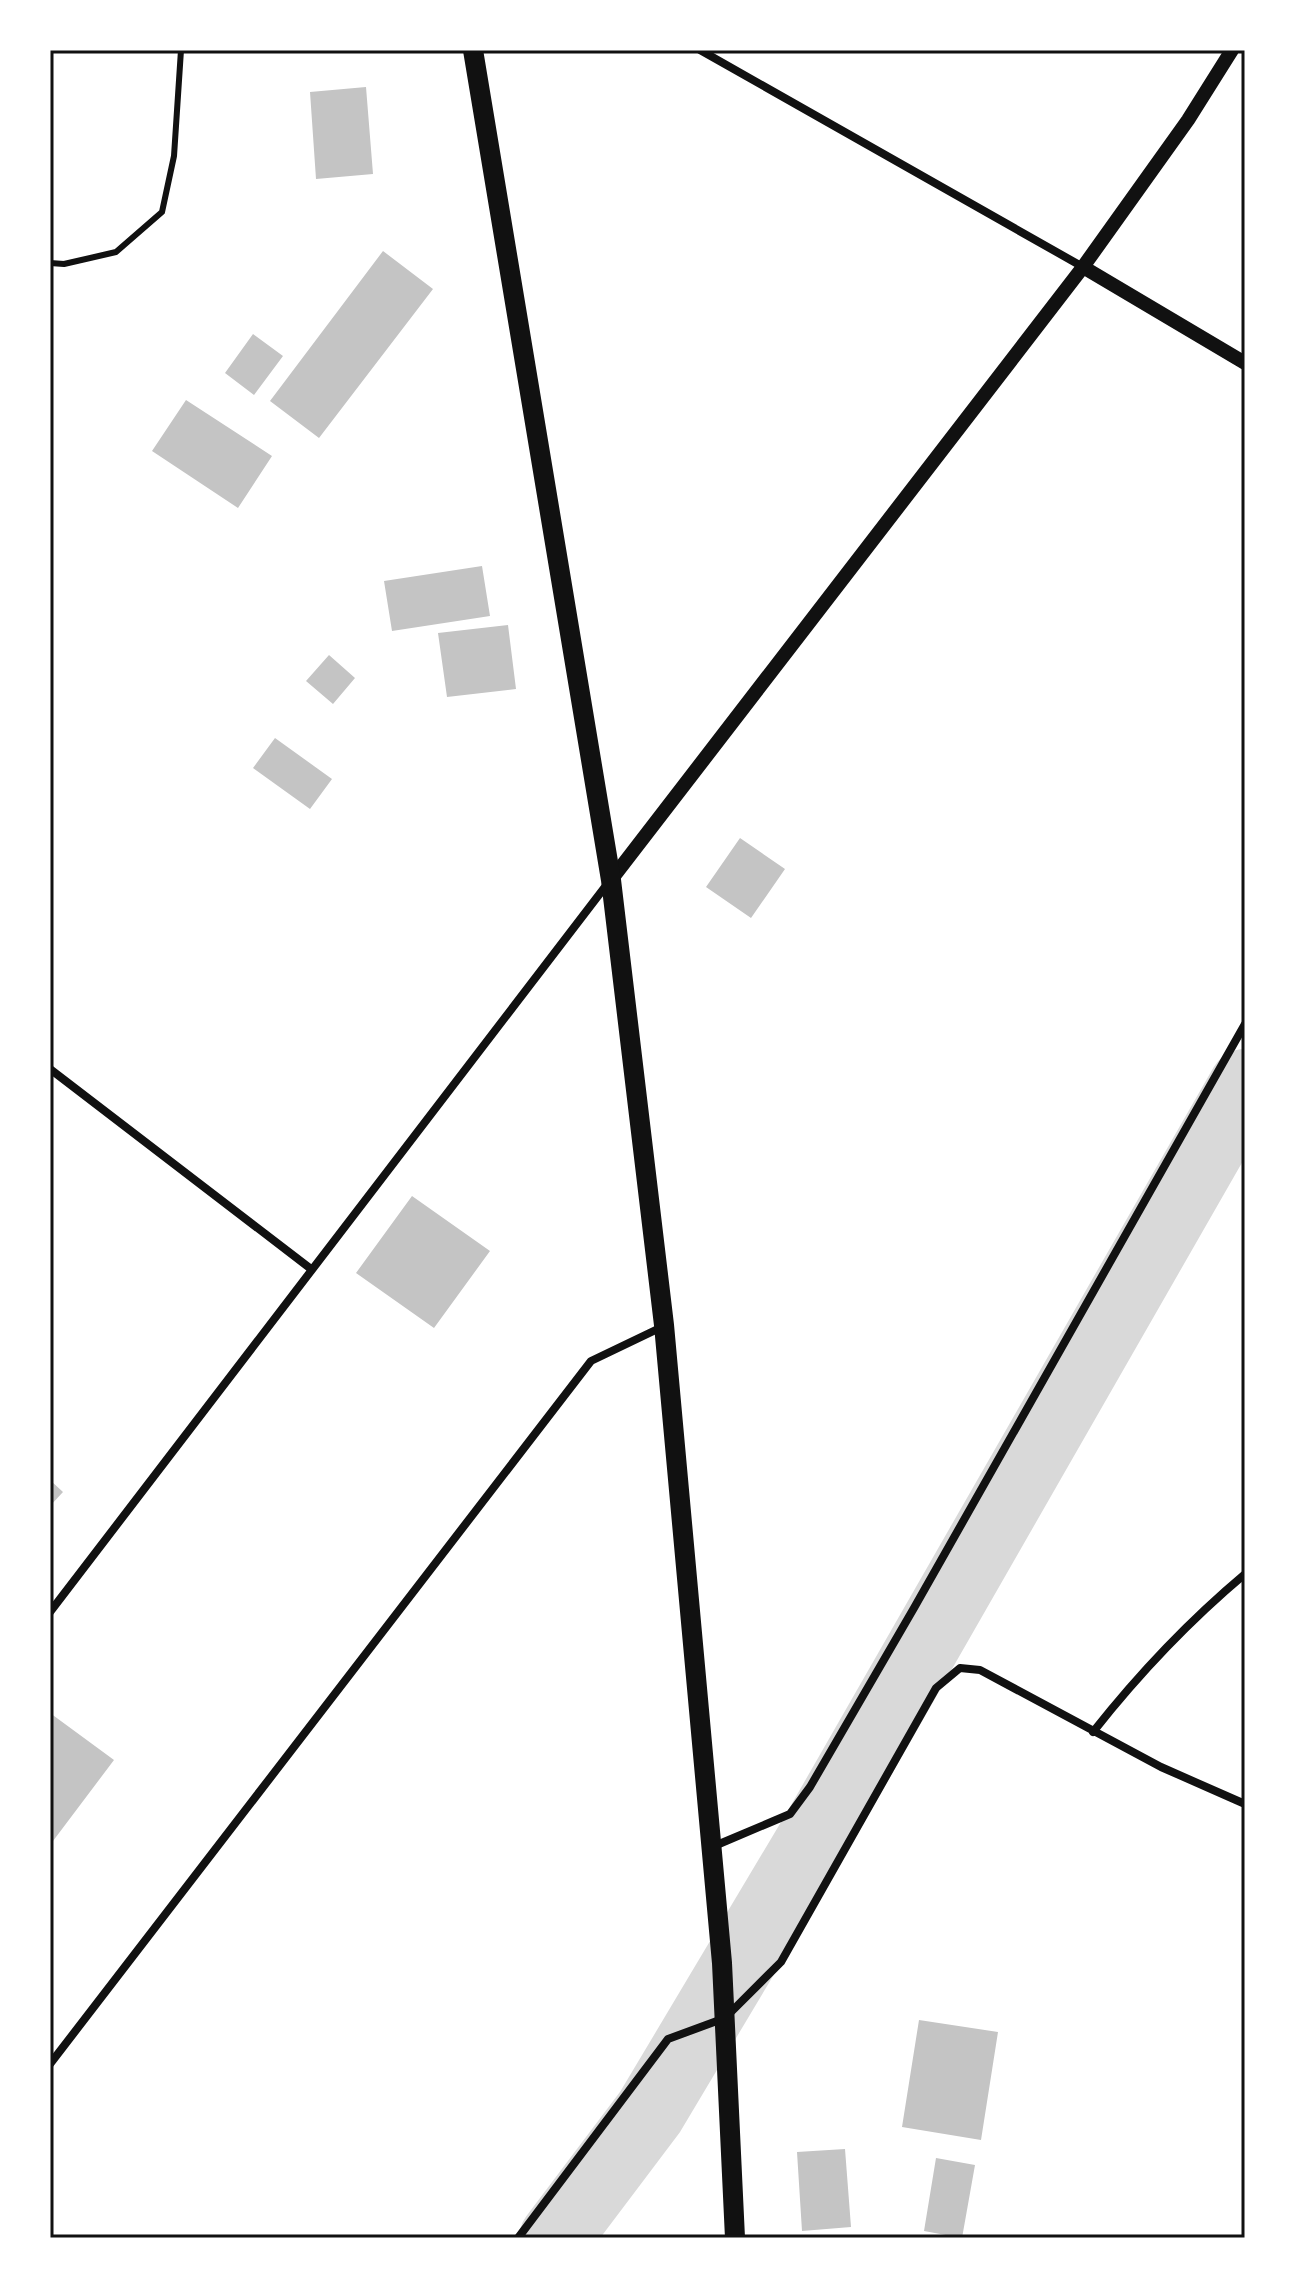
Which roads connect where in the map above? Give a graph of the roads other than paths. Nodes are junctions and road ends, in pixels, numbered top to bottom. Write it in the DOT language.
graph roads {
  1 [pos="181,50"];
  2 [pos="473,50"];
  3 [pos="700,50"];
  4 [pos="1232,50"];
  5 [pos="50,263"];
  6 [pos="1083,267"];
  7 [pos="1245,363"];
  8 [pos="611,880"];
  9 [pos="1245,1024"];
  10 [pos="50,1069"];
  11 [pos="311,1269"];
  12 [pos="664,1325"];
  13 [pos="1245,1574"];
  14 [pos="50,1612"];
  15 [pos="1093,1732"];
  16 [pos="1245,1804"];
  17 [pos="712,1848"];
  18 [pos="725,2018"];
  19 [pos="50,2064"];
  20 [pos="518,2238"];
  21 [pos="735,2238"];
  1 -- 5 [label="lane"];
  2 -- 8 [label="main road"];
  3 -- 6 [label="street"];
  4 -- 6 [label="street"];
  6 -- 7 [label="street"];
  6 -- 8 [label="street"];
  8 -- 11 [label="street"];
  8 -- 12 [label="main road"];
  9 -- 17 [label="street"];
  10 -- 11 [label="street"];
  11 -- 14 [label="street"];
  12 -- 17 [label="main road"];
  12 -- 19 [label="street"];
  13 -- 15 [label="street"];
  15 -- 16 [label="street"];
  15 -- 18 [label="street"];
  17 -- 18 [label="main road"];
  18 -- 20 [label="street"];
  18 -- 21 [label="main road"];
}
